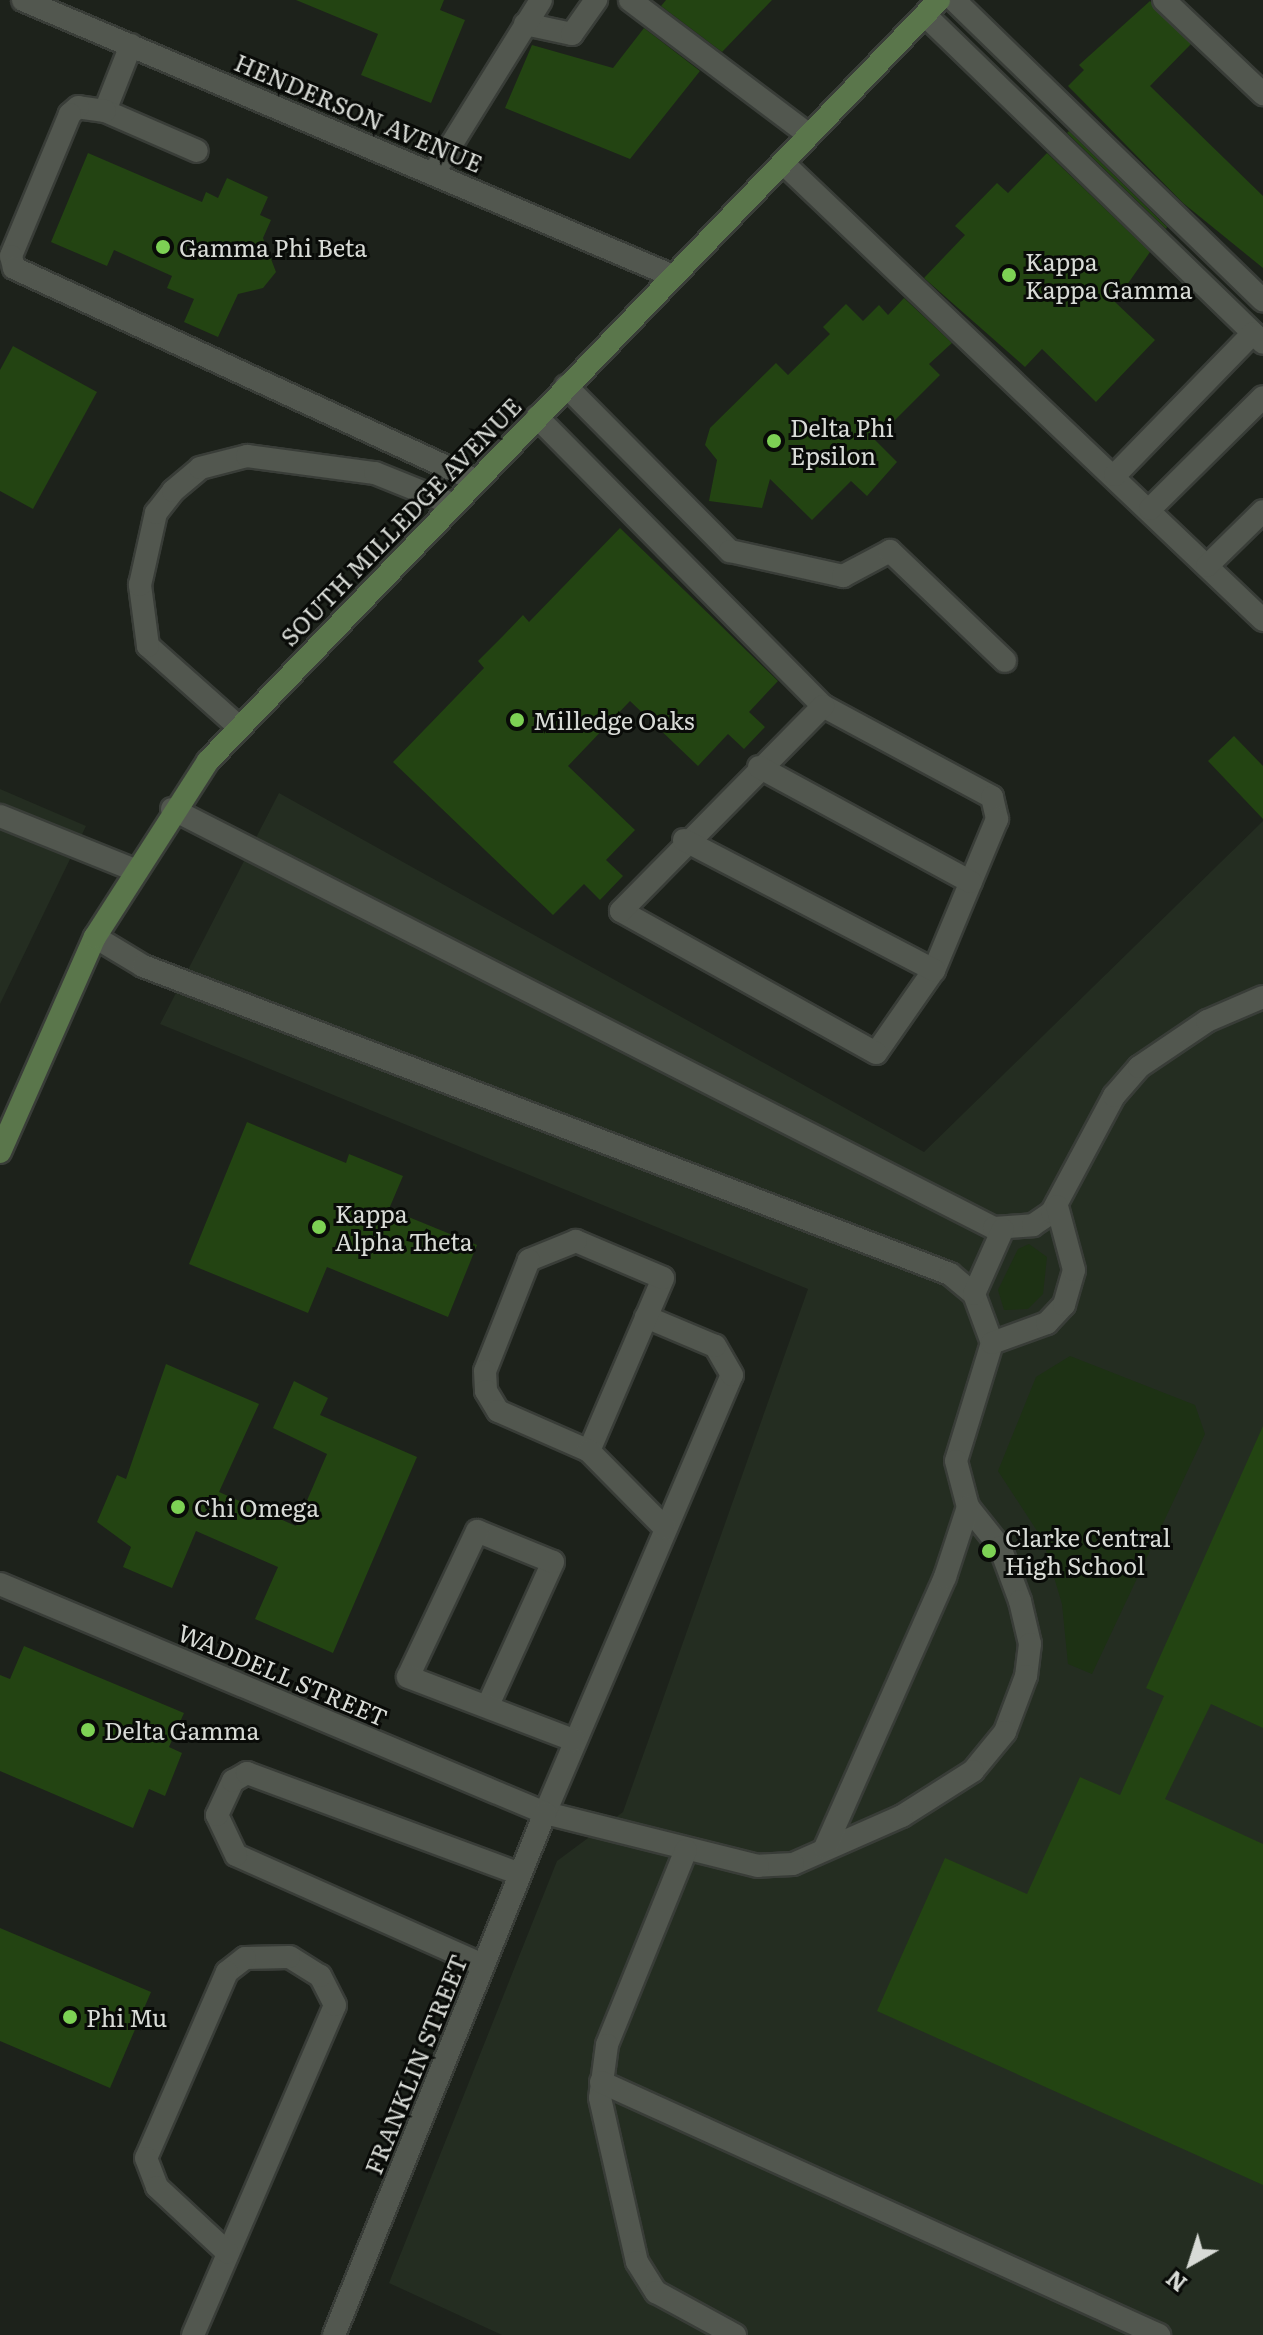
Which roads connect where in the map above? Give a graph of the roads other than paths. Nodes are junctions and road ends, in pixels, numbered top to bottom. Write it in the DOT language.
graph roads {
  1 [pos="23,0"];
  2 [pos="541,0"];
  3 [pos="596,0"];
  4 [pos="630,0"];
  5 [pos="954,0"];
  6 [pos="1164,0"];
  7 [pos="932,8"];
  8 [pos="525,24"];
  9 [pos="131,45"];
  10 [pos="1263,94"];
  11 [pos="105,111"];
  12 [pos="809,135"];
  13 [pos="197,151"];
  14 [pos="783,163"];
  15 [pos="435,171"];
  16 [pos="673,276"];
  17 [pos="1263,300"];
  18 [pos="1258,338"];
  19 [pos="566,386"];
  20 [pos="1263,397"];
  21 [pos="537,417"];
  22 [pos="1115,475"];
  23 [pos="475,480"];
  24 [pos="452,504"];
  25 [pos="1150,509"];
  26 [pos="1263,511"];
  27 [pos="1207,566"];
  28 [pos="1263,620"];
  29 [pos="1005,661"];
  30 [pos="823,706"];
  31 [pos="239,727"];
  32 [pos="759,767"];
  33 [pos="172,809"];
  34 [pos="0,816"];
  35 [pos="684,840"];
  36 [pos="134,870"];
  37 [pos="971,882"];
  38 [pos="95,937"];
  39 [pos="934,970"];
  40 [pos="1263,997"];
  41 [pos="0,1152"];
  42 [pos="1057,1206"];
  43 [pos="1003,1229"];
  44 [pos="974,1294"];
  45 [pos="646,1317"];
  46 [pos="992,1343"];
  47 [pos="589,1451"];
  48 [pos="968,1507"];
  49 [pos="665,1528"];
  50 [pos="0,1584"];
  51 [pos="489,1703"];
  52 [pos="573,1740"];
  53 [pos="545,1813"];
  54 [pos="825,1848"];
  55 [pos="686,1850"];
  56 [pos="520,1874"];
  57 [pos="483,1965"];
  58 [pos="601,2082"];
  59 [pos="227,2252"];
  60 [pos="193,2335"];
  61 [pos="334,2335"];
  62 [pos="735,2335"];
  63 [pos="1159,2335"];
  1 -- 9 [label="street, HENDERSON AVENUE"];
  2 -- 8 [label="street"];
  3 -- 8 [label="street"];
  4 -- 12 [label="street"];
  5 -- 17 [label="street"];
  6 -- 10 [label="street"];
  7 -- 12 [label="main road, SOUTH MILLEDGE AVENUE"];
  7 -- 18 [label="street"];
  8 -- 15 [label="street"];
  9 -- 11 [label="street"];
  9 -- 15 [label="street, HENDERSON AVENUE"];
  11 -- 13 [label="street"];
  11 -- 23 [label="street"];
  12 -- 14 [label="main road, SOUTH MILLEDGE AVENUE"];
  14 -- 16 [label="main road, SOUTH MILLEDGE AVENUE"];
  14 -- 22 [label="street"];
  15 -- 16 [label="street, HENDERSON AVENUE"];
  16 -- 19 [label="main road, SOUTH MILLEDGE AVENUE"];
  18 -- 22 [label="street"];
  19 -- 21 [label="main road, SOUTH MILLEDGE AVENUE"];
  19 -- 29 [label="street"];
  20 -- 25 [label="street"];
  21 -- 23 [label="main road, SOUTH MILLEDGE AVENUE"];
  21 -- 30 [label="street"];
  22 -- 25 [label="street"];
  23 -- 24 [label="main road, SOUTH MILLEDGE AVENUE"];
  24 -- 31 [label="main road, SOUTH MILLEDGE AVENUE"];
  24 -- 31 [label="street"];
  25 -- 27 [label="street"];
  26 -- 27 [label="street"];
  27 -- 28 [label="street"];
  30 -- 32 [label="street"];
  30 -- 37 [label="street"];
  31 -- 33 [label="main road, SOUTH MILLEDGE AVENUE"];
  32 -- 35 [label="street"];
  32 -- 37 [label="street"];
  33 -- 36 [label="main road, SOUTH MILLEDGE AVENUE"];
  33 -- 43 [label="street"];
  34 -- 36 [label="street"];
  35 -- 39 [label="street"];
  35 -- 39 [label="street"];
  36 -- 38 [label="main road, SOUTH MILLEDGE AVENUE"];
  37 -- 39 [label="street"];
  38 -- 41 [label="main road, SOUTH MILLEDGE AVENUE"];
  38 -- 44 [label="street"];
  40 -- 42 [label="street"];
  42 -- 43 [label="street"];
  42 -- 46 [label="street"];
  43 -- 44 [label="street"];
  44 -- 46 [label="street"];
  45 -- 47 [label="street"];
  45 -- 47 [label="street"];
  45 -- 49 [label="street, FRANKLIN STREET"];
  46 -- 48 [label="street"];
  47 -- 49 [label="street"];
  48 -- 54 [label="street"];
  48 -- 54 [label="street, WADDELL STREET"];
  49 -- 52 [label="street, FRANKLIN STREET"];
  50 -- 53 [label="street, WADDELL STREET"];
  51 -- 51 [label="street"];
  51 -- 52 [label="street"];
  52 -- 53 [label="street, FRANKLIN STREET"];
  53 -- 55 [label="street, WADDELL STREET"];
  53 -- 56 [label="street, FRANKLIN STREET"];
  54 -- 55 [label="street, WADDELL STREET"];
  55 -- 58 [label="street"];
  56 -- 57 [label="street, FRANKLIN STREET"];
  56 -- 57 [label="street"];
  57 -- 61 [label="street, FRANKLIN STREET"];
  58 -- 62 [label="street"];
  58 -- 63 [label="street"];
  59 -- 59 [label="street"];
  59 -- 60 [label="street"];
}
